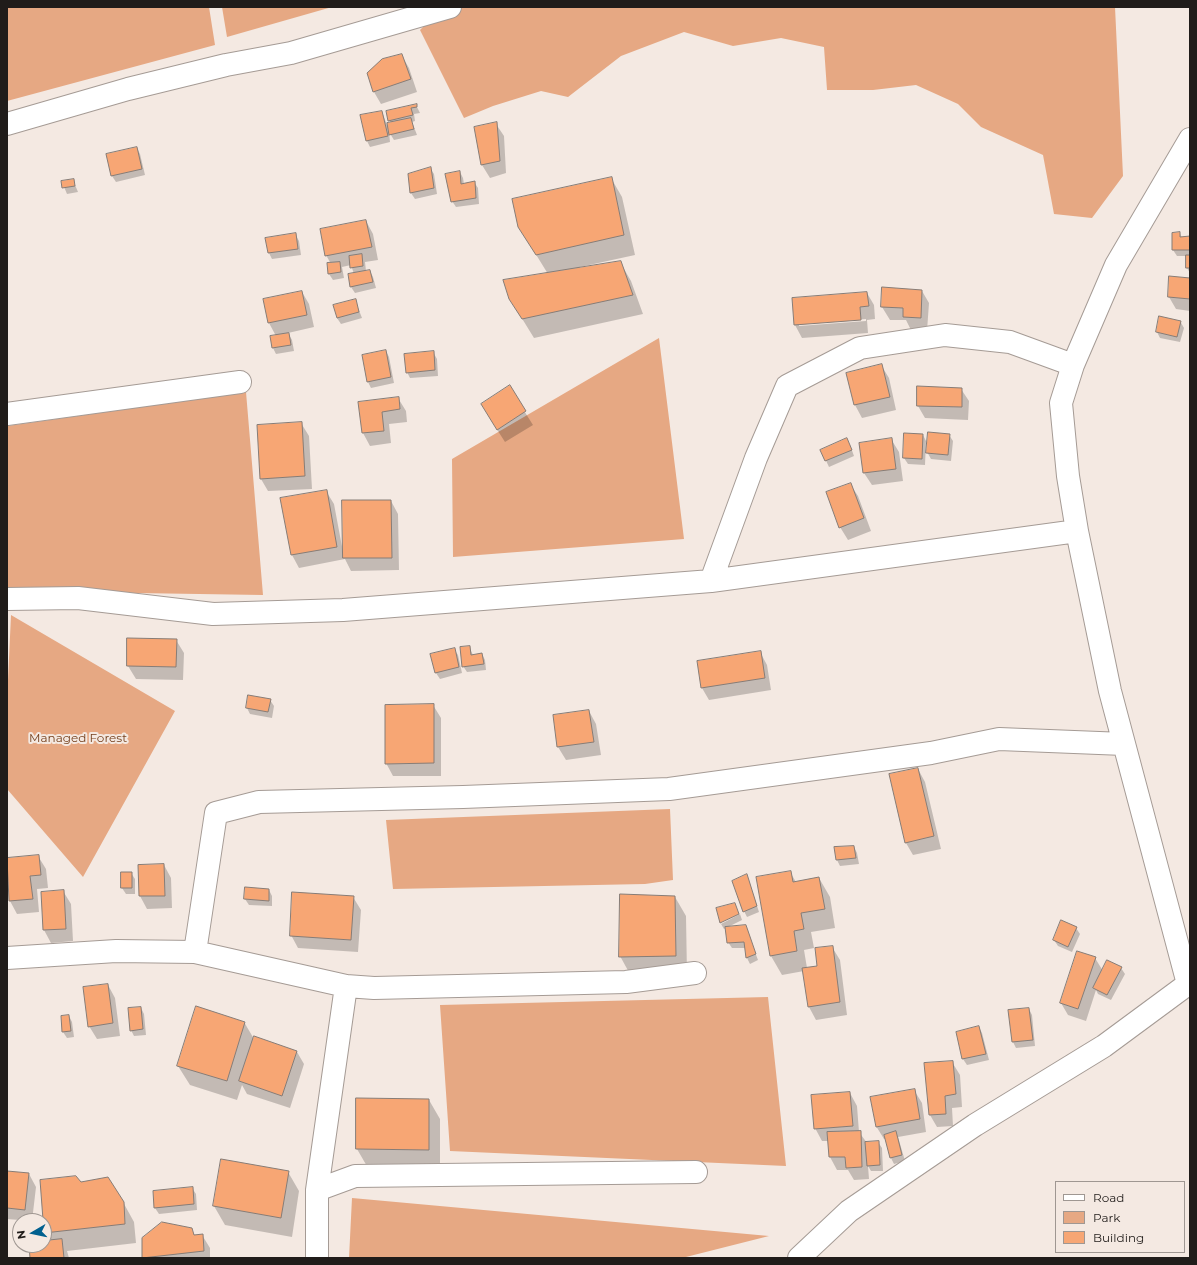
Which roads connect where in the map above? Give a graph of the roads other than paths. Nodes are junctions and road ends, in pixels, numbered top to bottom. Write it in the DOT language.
graph roads {
  1 [pos="450,7"];
  2 [pos="7,124"];
  3 [pos="1190,139"];
  4 [pos="1073,365"];
  5 [pos="240,382"];
  6 [pos="7,414"];
  7 [pos="1076,531"];
  8 [pos="711,582"];
  9 [pos="7,599"];
  10 [pos="1124,744"];
  11 [pos="195,952"];
  12 [pos="7,958"];
  13 [pos="695,973"];
  14 [pos="1189,984"];
  15 [pos="346,986"];
  16 [pos="696,1172"];
  17 [pos="317,1190"];
  18 [pos="317,1258"];
  19 [pos="799,1258"];
  1 -- 2 [label="street"];
  3 -- 4 [label="street"];
  4 -- 7 [label="street"];
  4 -- 8 [label="street"];
  5 -- 6 [label="street"];
  7 -- 8 [label="street"];
  7 -- 10 [label="street"];
  8 -- 9 [label="street"];
  10 -- 11 [label="street"];
  10 -- 14 [label="street"];
  11 -- 12 [label="street"];
  11 -- 15 [label="street"];
  13 -- 15 [label="street"];
  14 -- 19 [label="street"];
  15 -- 17 [label="street"];
  16 -- 17 [label="street"];
  17 -- 18 [label="street"];
}
